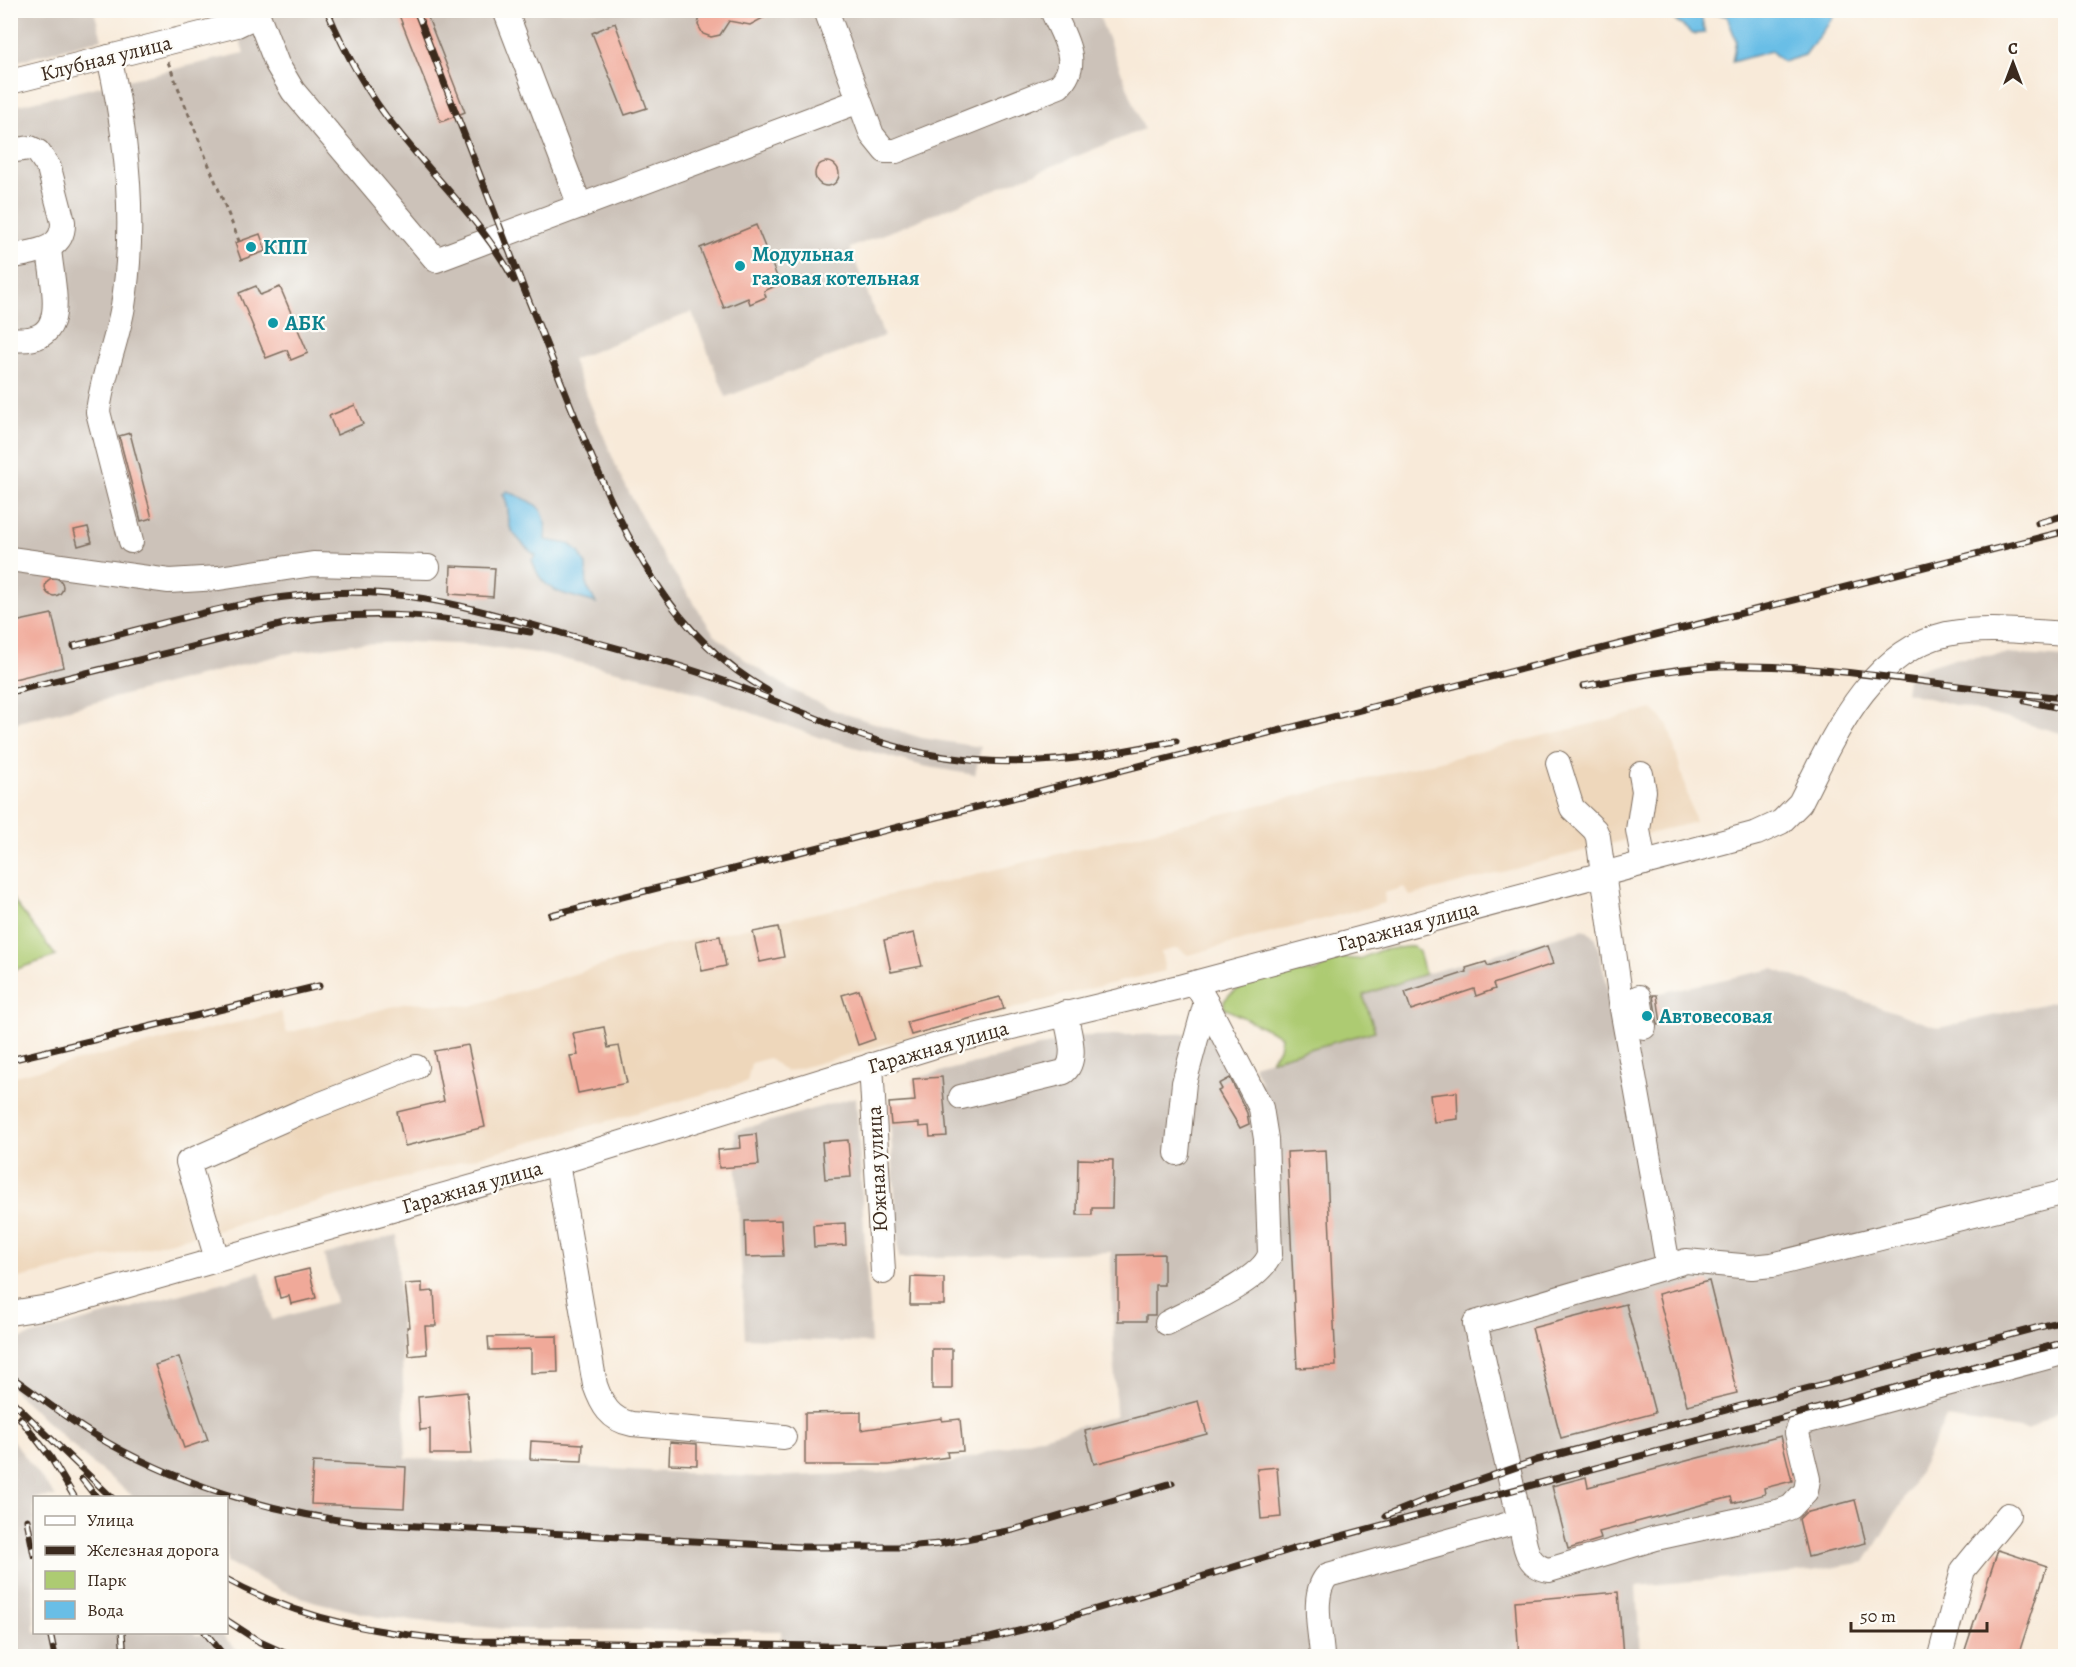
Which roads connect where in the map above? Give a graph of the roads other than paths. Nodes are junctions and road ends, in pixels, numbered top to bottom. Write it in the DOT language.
graph roads {
  1 [pos="505,10"];
  2 [pos="826,10"];
  3 [pos="1052,10"];
  4 [pos="250,17"];
  5 [pos="109,57"];
  6 [pos="10,82"];
  7 [pos="860,101"];
  8 [pos="10,151"];
  9 [pos="580,206"];
  10 [pos="49,248"];
  11 [pos="10,257"];
  12 [pos="10,339"];
  13 [pos="131,541"];
  14 [pos="10,559"];
  15 [pos="428,567"];
  16 [pos="2066,634"];
  17 [pos="1558,763"];
  18 [pos="1641,774"];
  19 [pos="1644,863"];
  20 [pos="1605,873"];
  21 [pos="1201,992"];
  22 [pos="1639,997"];
  23 [pos="1065,1013"];
  24 [pos="1644,1027"];
  25 [pos="871,1065"];
  26 [pos="416,1067"];
  27 [pos="961,1097"];
  28 [pos="1177,1153"];
  29 [pos="557,1163"];
  30 [pos="2066,1192"];
  31 [pos="217,1259"];
  32 [pos="1668,1265"];
  33 [pos="883,1272"];
  34 [pos="10,1314"];
  35 [pos="1167,1323"];
  36 [pos="2066,1352"];
  37 [pos="784,1437"];
  38 [pos="2008,1515"];
  39 [pos="1520,1521"];
  40 [pos="1322,1656"];
  41 [pos="1940,1656"];
  1 -- 9 [label="street"];
  2 -- 7 [label="street"];
  3 -- 7 [label="street"];
  4 -- 5 [label="street, Клубная улица"];
  4 -- 9 [label="street"];
  5 -- 6 [label="street, Клубная улица"];
  5 -- 13 [label="street"];
  7 -- 9 [label="street"];
  8 -- 10 [label="street"];
  10 -- 11 [label="street"];
  10 -- 12 [label="street"];
  14 -- 15 [label="street"];
  16 -- 19 [label="street, Гаражная улица"];
  17 -- 20 [label="street"];
  18 -- 19 [label="street"];
  19 -- 20 [label="street, Гаражная улица"];
  20 -- 21 [label="street, Гаражная улица"];
  20 -- 32 [label="street"];
  21 -- 23 [label="street, Гаражная улица"];
  21 -- 28 [label="street"];
  21 -- 35 [label="street"];
  22 -- 24 [label="street"];
  23 -- 25 [label="street, Гаражная улица"];
  23 -- 27 [label="street"];
  25 -- 29 [label="street, Гаражная улица"];
  25 -- 33 [label="street, Южная улица"];
  26 -- 31 [label="street"];
  29 -- 31 [label="street, Гаражная улица"];
  29 -- 37 [label="street"];
  30 -- 32 [label="street"];
  31 -- 34 [label="street, Гаражная улица"];
  32 -- 39 [label="street"];
  36 -- 39 [label="street"];
  38 -- 41 [label="street"];
  39 -- 40 [label="street"];
}
